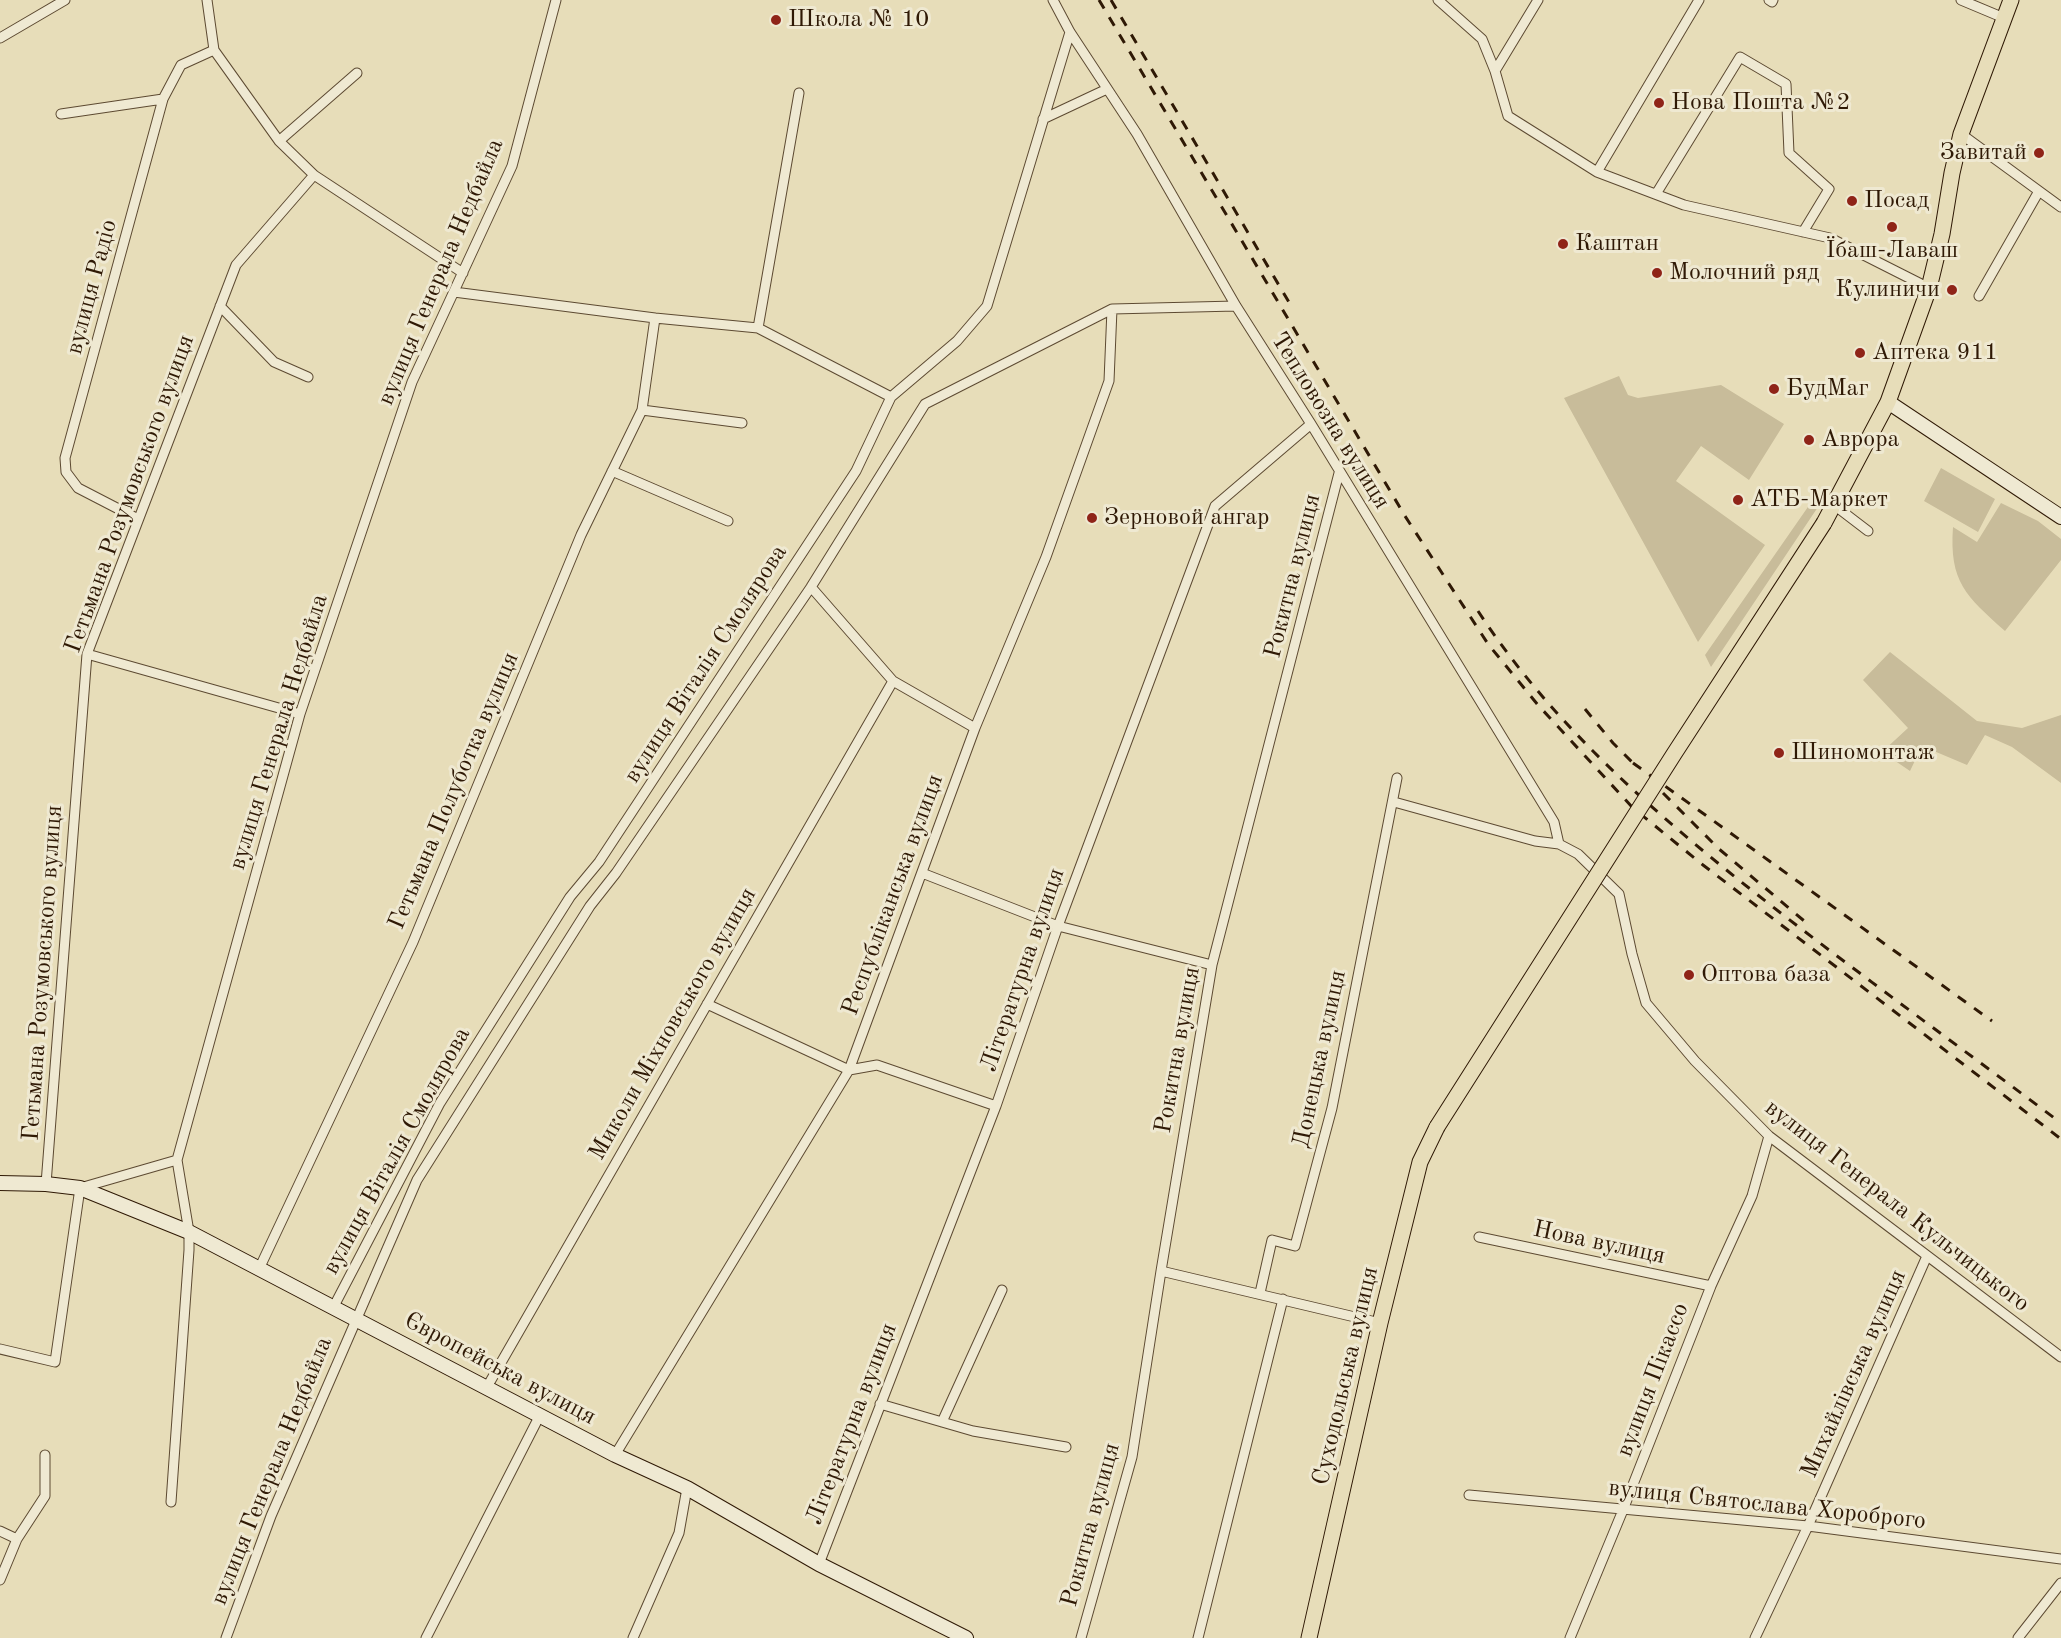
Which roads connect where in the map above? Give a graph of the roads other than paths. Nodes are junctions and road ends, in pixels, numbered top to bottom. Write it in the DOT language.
graph roads {
  1 [pos="65,0"];
  2 [pos="207,0"];
  3 [pos="556,0"];
  4 [pos="1053,0"];
  5 [pos="1438,0"];
  6 [pos="1538,0"];
  7 [pos="1699,0"];
  8 [pos="1961,0"];
  9 [pos="2011,0"];
  10 [pos="2004,18"];
  11 [pos="1070,32"];
  12 [pos="0,38"];
  13 [pos="214,50"];
  14 [pos="1495,71"];
  15 [pos="357,73"];
  16 [pos="1107,89"];
  17 [pos="799,93"];
  18 [pos="163,99"];
  19 [pos="61,114"];
  20 [pos="1043,119"];
  21 [pos="1961,134"];
  22 [pos="279,141"];
  23 [pos="1597,172"];
  24 [pos="314,175"];
  25 [pos="2039,191"];
  26 [pos="1656,194"];
  27 [pos="2061,207"];
  28 [pos="1803,232"];
  29 [pos="463,273"];
  30 [pos="1929,288"];
  31 [pos="454,292"];
  32 [pos="1979,296"];
  33 [pos="220,306"];
  34 [pos="1236,306"];
  35 [pos="1112,309"];
  36 [pos="655,318"];
  37 [pos="759,328"];
  38 [pos="308,377"];
  39 [pos="891,397"];
  40 [pos="1888,402"];
  41 [pos="642,410"];
  42 [pos="742,423"];
  43 [pos="1311,424"];
  44 [pos="612,471"];
  45 [pos="1339,473"];
  46 [pos="1834,505"];
  47 [pos="2061,517"];
  48 [pos="138,519"];
  49 [pos="728,521"];
  50 [pos="1869,531"];
  51 [pos="811,587"];
  52 [pos="87,654"];
  53 [pos="893,681"];
  54 [pos="300,714"];
  55 [pos="975,728"];
  56 [pos="1397,778"];
  57 [pos="1394,802"];
  58 [pos="1559,844"];
  59 [pos="922,873"];
  60 [pos="1058,926"];
  61 [pos="1212,965"];
  62 [pos="707,1004"];
  63 [pos="849,1070"];
  64 [pos="996,1106"];
  65 [pos="1769,1136"];
  66 [pos="177,1160"];
  67 [pos="0,1183"];
  68 [pos="46,1184"];
  69 [pos="80,1188"];
  70 [pos="189,1232"];
  71 [pos="1479,1238"];
  72 [pos="1927,1256"];
  73 [pos="259,1269"];
  74 [pos="1161,1271"];
  75 [pos="1711,1286"];
  76 [pos="1002,1290"];
  77 [pos="1260,1293"];
  78 [pos="1283,1299"];
  79 [pos="333,1308"];
  80 [pos="355,1319"];
  81 [pos="1380,1323"];
  82 [pos="0,1349"];
  83 [pos="2061,1357"];
  84 [pos="487,1387"];
  85 [pos="880,1404"];
  86 [pos="540,1415"];
  87 [pos="942,1422"];
  88 [pos="1066,1447"];
  89 [pos="45,1455"];
  90 [pos="615,1455"];
  91 [pos="687,1488"];
  92 [pos="1469,1495"];
  93 [pos="171,1502"];
  94 [pos="1623,1510"];
  95 [pos="1808,1526"];
  96 [pos="0,1532"];
  97 [pos="17,1539"];
  98 [pos="2061,1559"];
  99 [pos="819,1564"];
  100 [pos="0,1580"];
  101 [pos="2061,1583"];
  102 [pos="226,1638"];
  103 [pos="426,1638"];
  104 [pos="633,1638"];
  105 [pos="966,1638"];
  106 [pos="1081,1638"];
  107 [pos="1198,1638"];
  108 [pos="1309,1638"];
  109 [pos="1570,1638"];
  110 [pos="1755,1638"];
  111 [pos="2018,1638"];
  1 -- 12 [label="street"];
  2 -- 13 [label="street"];
  3 -- 29 [label="street, вулиця Генерала Недбайла"];
  4 -- 11 [label="street, Тепловозна вулиця"];
  5 -- 14 [label="street"];
  6 -- 14 [label="street"];
  7 -- 23 [label="street"];
  8 -- 10 [label="street"];
  9 -- 10 [label="main road, Суходольська вулиця"];
  10 -- 21 [label="main road, Суходольська вулиця"];
  11 -- 16 [label="street, Тепловозна вулиця"];
  11 -- 20 [label="street, вулиця Віталія Смолярова"];
  13 -- 18 [label="street, вулиця Радіо"];
  13 -- 22 [label="street"];
  14 -- 23 [label="street"];
  15 -- 22 [label="street"];
  16 -- 20 [label="street"];
  16 -- 34 [label="street, Тепловозна вулиця"];
  17 -- 37 [label="street"];
  18 -- 19 [label="street"];
  18 -- 48 [label="street, вулиця Радіо"];
  20 -- 39 [label="street, вулиця Віталія Смолярова"];
  21 -- 25 [label="street"];
  21 -- 30 [label="main road, Суходольська вулиця"];
  22 -- 24 [label="street"];
  23 -- 26 [label="street"];
  24 -- 29 [label="street"];
  24 -- 33 [label="street, Гетьмана Розумовського вулиця"];
  25 -- 27 [label="street"];
  25 -- 32 [label="street"];
  26 -- 28 [label="street"];
  26 -- 28 [label="street"];
  28 -- 30 [label="street"];
  29 -- 31 [label="street, вулиця Генерала Недбайла"];
  30 -- 40 [label="main road, Суходольська вулиця"];
  31 -- 36 [label="street"];
  31 -- 54 [label="street, вулиця Генерала Недбайла"];
  33 -- 38 [label="street"];
  33 -- 48 [label="street, Гетьмана Розумовського вулиця"];
  34 -- 35 [label="street, вулиця Віталія Смолярова"];
  34 -- 43 [label="street, Тепловозна вулиця"];
  35 -- 51 [label="street, вулиця Віталія Смолярова"];
  35 -- 55 [label="street, Республіканська вулиця"];
  36 -- 37 [label="street"];
  36 -- 41 [label="street, Гетьмана Полуботка вулиця"];
  37 -- 39 [label="street"];
  39 -- 79 [label="street, вулиця Віталія Смолярова"];
  40 -- 46 [label="main road, Суходольська вулиця"];
  40 -- 47 [label="street"];
  41 -- 42 [label="street"];
  41 -- 44 [label="street, Гетьмана Полуботка вулиця"];
  43 -- 45 [label="street, Тепловозна вулиця"];
  43 -- 60 [label="street, Літературна вулиця"];
  44 -- 49 [label="street"];
  44 -- 73 [label="street, Гетьмана Полуботка вулиця"];
  45 -- 58 [label="street, Тепловозна вулиця"];
  45 -- 61 [label="street, Рокитна вулиця"];
  46 -- 50 [label="street"];
  46 -- 81 [label="main road, Суходольська вулиця, bridge"];
  48 -- 52 [label="street, Гетьмана Розумовського вулиця"];
  51 -- 53 [label="street"];
  51 -- 80 [label="street, вулиця Віталія Смолярова"];
  52 -- 54 [label="street"];
  52 -- 68 [label="street, Гетьмана Розумовського вулиця"];
  53 -- 55 [label="street"];
  53 -- 62 [label="street, Миколи Міхновського вулиця"];
  54 -- 66 [label="street, вулиця Генерала Недбайла"];
  55 -- 59 [label="street, Республіканська вулиця"];
  56 -- 57 [label="street, Донецька вулиця"];
  57 -- 58 [label="street"];
  57 -- 77 [label="street, Донецька вулиця"];
  58 -- 65 [label="street, вулиця Генерала Кульчицького"];
  59 -- 60 [label="street"];
  59 -- 63 [label="street, Республіканська вулиця"];
  60 -- 61 [label="street"];
  60 -- 64 [label="street, Літературна вулиця"];
  61 -- 74 [label="street, Рокитна вулиця"];
  62 -- 63 [label="street"];
  62 -- 84 [label="street, Миколи Міхновського вулиця"];
  63 -- 64 [label="street"];
  63 -- 90 [label="street, Республіканська вулиця"];
  64 -- 85 [label="street, Літературна вулиця"];
  65 -- 72 [label="street, вулиця Генерала Кульчицького"];
  65 -- 75 [label="street, вулиця Пікассо"];
  66 -- 69 [label="street"];
  66 -- 70 [label="street, вулиця Генерала Недбайла"];
  67 -- 68 [label="street, Європейська вулиця"];
  68 -- 69 [label="street, Європейська вулиця"];
  69 -- 70 [label="street, Європейська вулиця"];
  69 -- 82 [label="street"];
  70 -- 73 [label="street, Європейська вулиця"];
  70 -- 93 [label="street, вулиця Генерала Недбайла"];
  71 -- 75 [label="street, Нова вулиця"];
  72 -- 83 [label="street, вулиця Генерала Кульчицького"];
  72 -- 95 [label="street, Михайлівська вулиця"];
  73 -- 79 [label="street, Європейська вулиця"];
  74 -- 77 [label="street"];
  74 -- 106 [label="street, Рокитна вулиця"];
  75 -- 94 [label="street, вулиця Пікассо"];
  76 -- 87 [label="street"];
  77 -- 78 [label="street"];
  78 -- 81 [label="street"];
  78 -- 107 [label="street"];
  79 -- 80 [label="street, Європейська вулиця"];
  80 -- 84 [label="street, Європейська вулиця"];
  80 -- 102 [label="street, вулиця Генерала Недбайла"];
  81 -- 108 [label="main road, Суходольська вулиця"];
  84 -- 86 [label="street, Європейська вулиця"];
  85 -- 87 [label="street"];
  85 -- 99 [label="street, Літературна вулиця"];
  86 -- 90 [label="street, Європейська вулиця"];
  86 -- 103 [label="street"];
  87 -- 88 [label="street"];
  89 -- 97 [label="street"];
  90 -- 91 [label="street, Європейська вулиця"];
  91 -- 99 [label="street, Європейська вулиця"];
  91 -- 104 [label="street"];
  92 -- 94 [label="street, вулиця Святослава Хороброго"];
  94 -- 95 [label="street, вулиця Святослава Хороброго"];
  94 -- 109 [label="street, вулиця Пікассо"];
  95 -- 98 [label="street, вулиця Святослава Хороброго"];
  95 -- 110 [label="street, Михайлівська вулиця"];
  96 -- 97 [label="street"];
  97 -- 100 [label="street"];
  99 -- 105 [label="street, Європейська вулиця"];
  101 -- 111 [label="street"];
}
